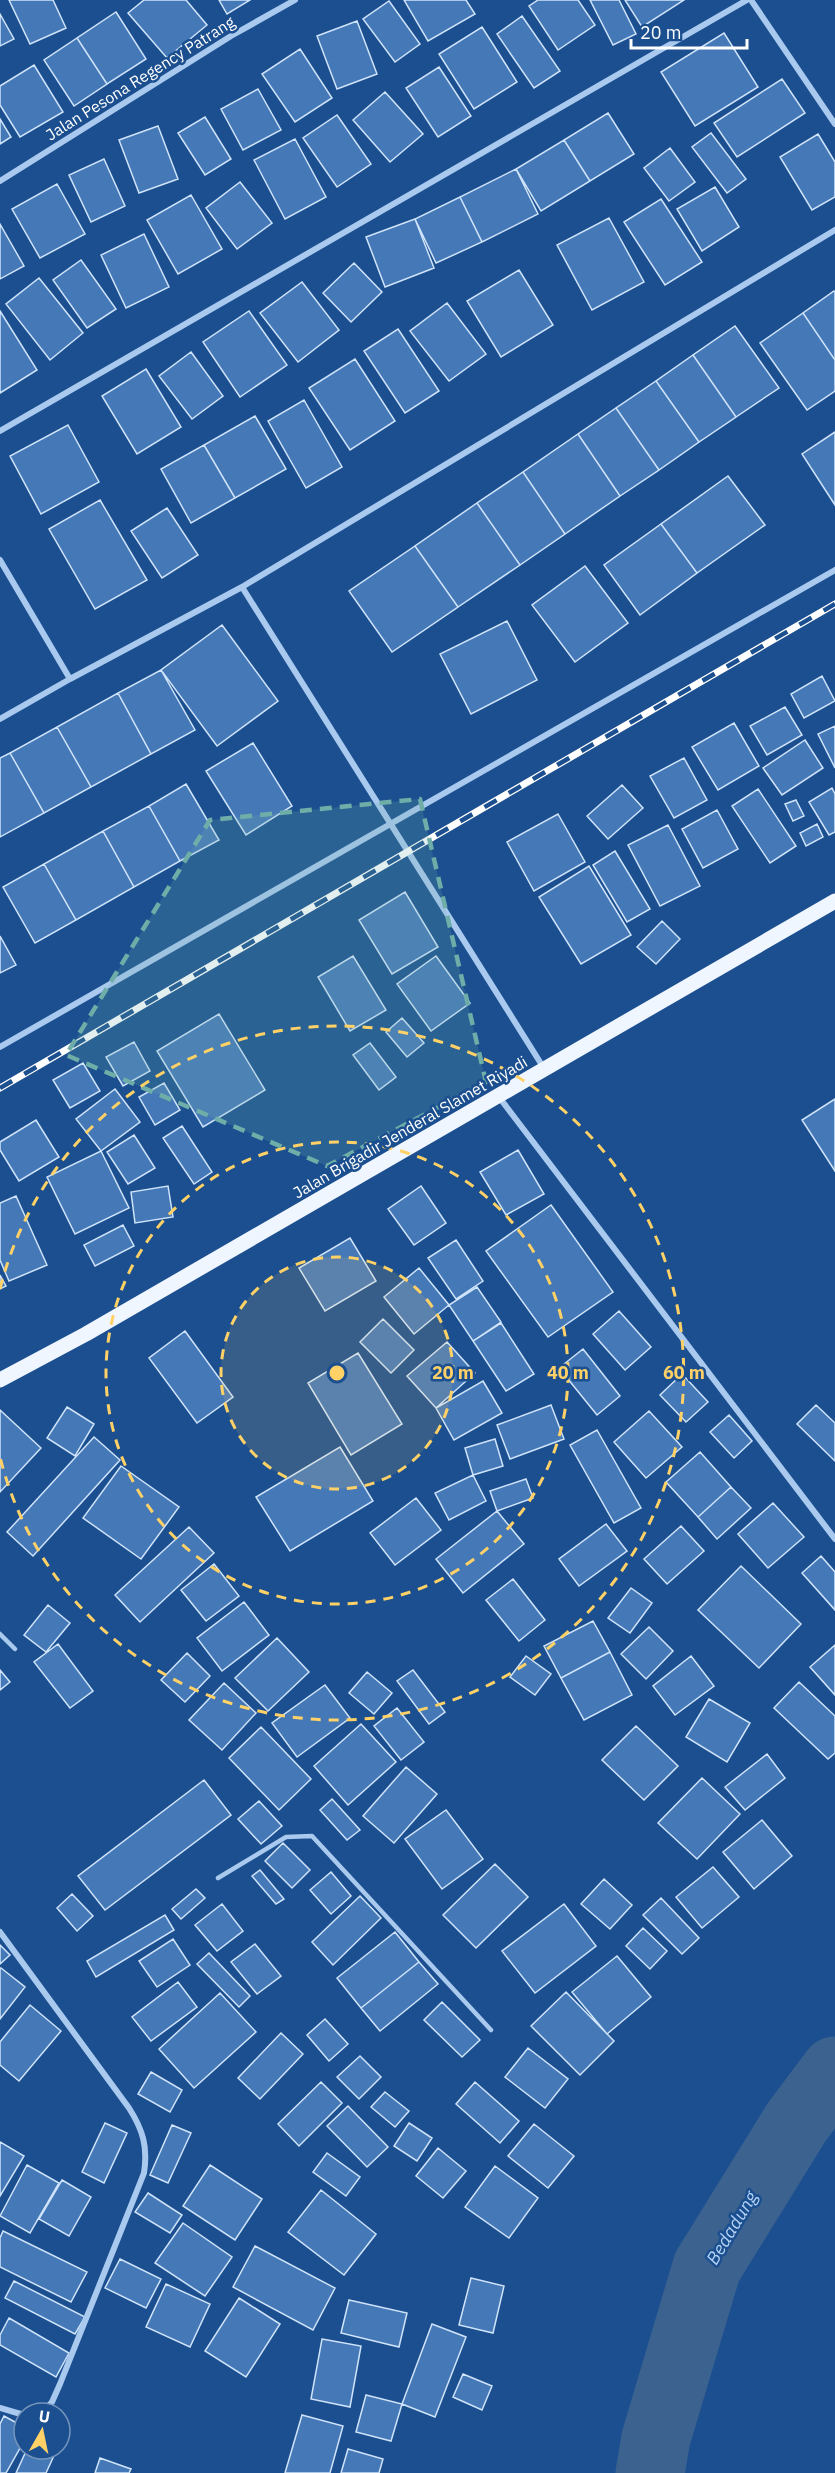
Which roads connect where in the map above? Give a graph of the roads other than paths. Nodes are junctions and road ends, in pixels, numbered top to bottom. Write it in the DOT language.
graph roads {
  1 [pos="295,0"];
  2 [pos="749,0"];
  3 [pos="835,124"];
  4 [pos="0,181"];
  5 [pos="835,230"];
  6 [pos="0,431"];
  7 [pos="0,561"];
  8 [pos="835,570"];
  9 [pos="242,587"];
  10 [pos="70,679"];
  11 [pos="0,719"];
  12 [pos="389,824"];
  13 [pos="835,901"];
  14 [pos="0,1047"];
  15 [pos="545,1070"];
  16 [pos="498,1097"];
  17 [pos="0,1380"];
  18 [pos="835,1539"];
  19 [pos="0,1634"];
  20 [pos="15,1649"];
  21 [pos="218,1878"];
  22 [pos="0,1932"];
  23 [pos="491,2030"];
  24 [pos="52,2401"];
  1 -- 4 [label="street, Jalan Pesona Regency Patrang"];
  2 -- 3 [label="street"];
  2 -- 6 [label="street"];
  5 -- 9 [label="street"];
  7 -- 10 [label="street"];
  8 -- 12 [label="street"];
  9 -- 10 [label="street"];
  9 -- 12 [label="street"];
  10 -- 11 [label="street"];
  12 -- 14 [label="street"];
  12 -- 15 [label="street"];
  13 -- 15 [label="main road, Jalan Brigadir Jenderal Slamet Riyadi"];
  15 -- 16 [label="main road, Jalan Brigadir Jenderal Slamet Riyadi"];
  16 -- 17 [label="main road, Jalan Brigadir Jenderal Slamet Riyadi"];
  16 -- 18 [label="street"];
  19 -- 20 [label="lane"];
  21 -- 23 [label="lane"];
  22 -- 24 [label="street"];
}
